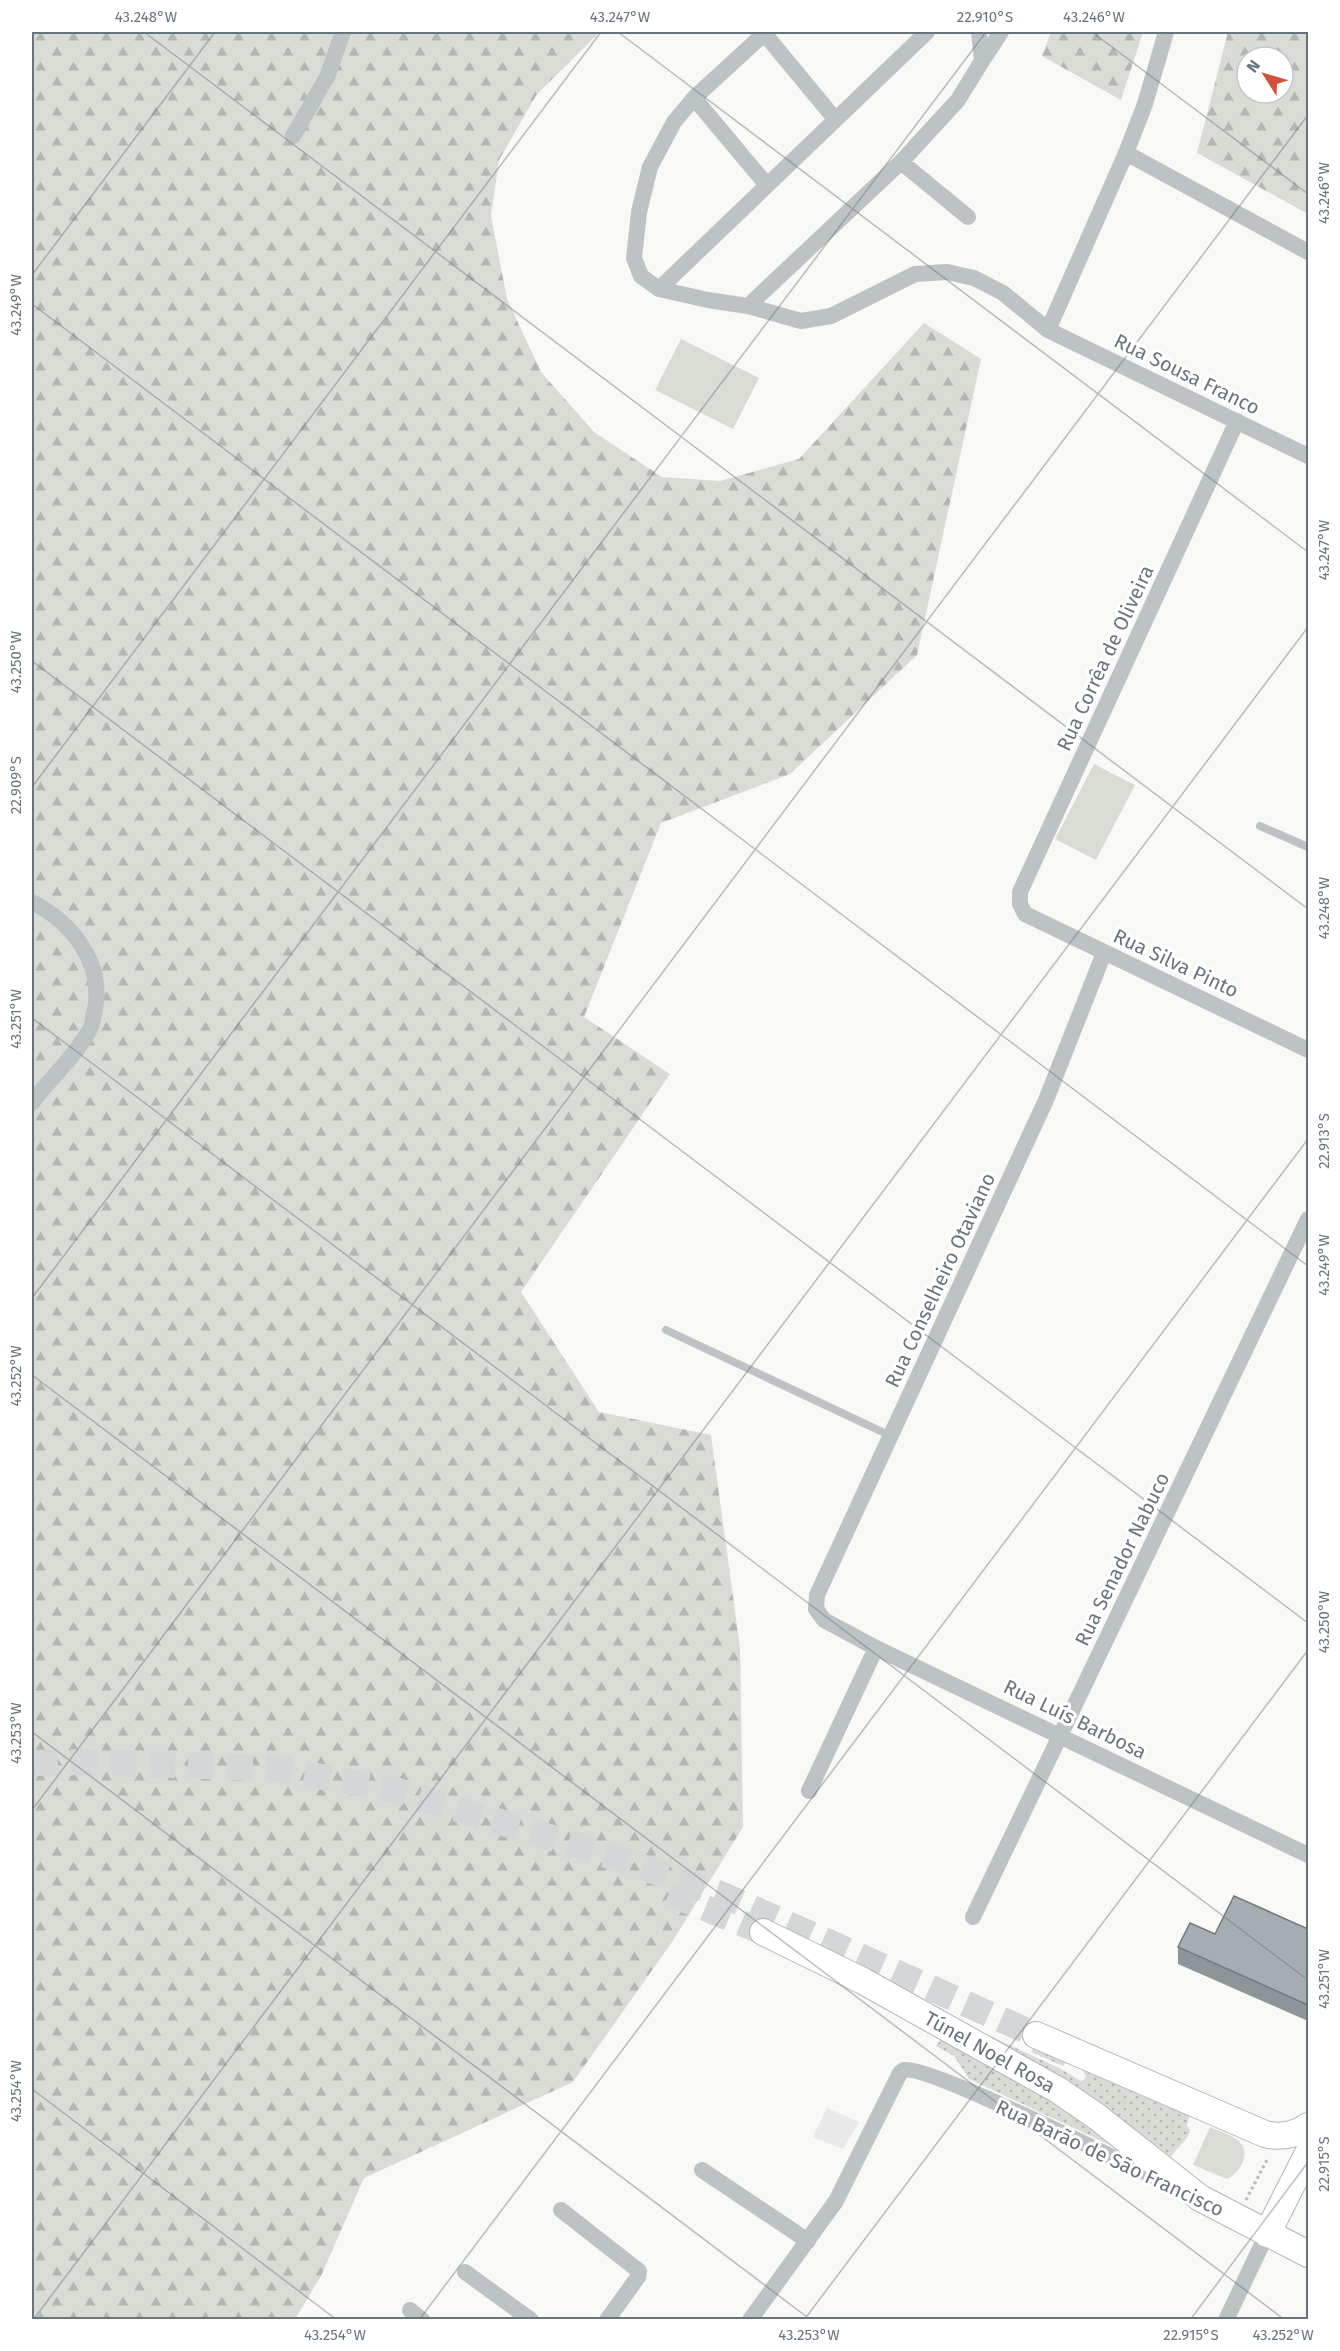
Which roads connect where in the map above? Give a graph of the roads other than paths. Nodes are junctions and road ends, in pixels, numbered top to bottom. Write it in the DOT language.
graph roads {
  1 [pos="343,32"];
  2 [pos="765,32"];
  3 [pos="927,32"];
  4 [pos="980,32"];
  5 [pos="1001,32"];
  6 [pos="1166,32"];
  7 [pos="982,61"];
  8 [pos="694,98"];
  9 [pos="835,119"];
  10 [pos="293,136"];
  11 [pos="1126,153"];
  12 [pos="901,162"];
  13 [pos="766,184"];
  14 [pos="968,218"];
  15 [pos="1308,252"];
  16 [pos="659,289"];
  17 [pos="748,306"];
  18 [pos="1048,330"];
  19 [pos="1237,421"];
  20 [pos="1308,456"];
  21 [pos="1260,826"];
  22 [pos="1308,847"];
  23 [pos="32,902"];
  24 [pos="1025,914"];
  25 [pos="1104,953"];
  26 [pos="1308,1050"];
  27 [pos="32,1103"];
  28 [pos="1308,1219"];
  29 [pos="666,1330"];
  30 [pos="891,1436"];
  31 [pos="824,1620"];
  32 [pos="876,1648"];
  33 [pos="1061,1735"];
  34 [pos="809,1791"];
  35 [pos="1308,1855"];
  36 [pos="973,1917"];
  37 [pos="763,1932"];
  38 [pos="1036,2035"];
  39 [pos="1308,2126"];
  40 [pos="1308,2153"];
  41 [pos="702,2170"];
  42 [pos="1200,2198"];
  43 [pos="561,2210"];
  44 [pos="1267,2234"];
  45 [pos="808,2241"];
  46 [pos="1308,2254"];
  47 [pos="465,2272"];
  48 [pos="531,2319"];
  49 [pos="609,2319"];
  50 [pos="750,2319"];
  51 [pos="1226,2319"];
  1 -- 10 [label="street"];
  2 -- 8 [label="street"];
  2 -- 9 [label="street"];
  3 -- 9 [label="street"];
  4 -- 7 [label="street"];
  5 -- 7 [label="street"];
  6 -- 11 [label="street"];
  7 -- 12 [label="street"];
  8 -- 13 [label="street"];
  8 -- 16 [label="street"];
  9 -- 13 [label="street"];
  11 -- 15 [label="street"];
  11 -- 18 [label="street"];
  12 -- 14 [label="street"];
  12 -- 17 [label="street"];
  13 -- 16 [label="street"];
  16 -- 17 [label="street, Rua Sousa Franco"];
  17 -- 18 [label="street, Rua Sousa Franco"];
  18 -- 19 [label="street, Rua Sousa Franco"];
  19 -- 20 [label="street, Rua Sousa Franco"];
  19 -- 24 [label="street, Rua Corrêa de Oliveira"];
  21 -- 22 [label="lane"];
  23 -- 27 [label="street"];
  24 -- 25 [label="street, Rua Silva Pinto"];
  25 -- 26 [label="street, Rua Silva Pinto"];
  25 -- 30 [label="street, Rua Conselheiro Otaviano"];
  28 -- 33 [label="street, Rua Senador Nabuco"];
  29 -- 30 [label="lane"];
  30 -- 31 [label="street, Rua Conselheiro Otaviano"];
  31 -- 32 [label="street, Rua Luís Barbosa"];
  32 -- 33 [label="street, Rua Luís Barbosa"];
  32 -- 34 [label="street"];
  33 -- 35 [label="street, Rua Luís Barbosa"];
  33 -- 36 [label="street, Rua Senador Nabuco"];
  37 -- 42 [label="main road, Túnel Noel Rosa"];
  38 -- 39 [label="main road, Túnel Noel Rosa"];
  40 -- 44 [label="main road"];
  41 -- 45 [label="street"];
  42 -- 44 [label="main road, Rua Barão de São Francisco"];
  42 -- 45 [label="street, Rua Barão de São Francisco"];
  43 -- 49 [label="street"];
  44 -- 46 [label="main road, Rua Barão de São Francisco"];
  44 -- 51 [label="street"];
  45 -- 50 [label="street"];
  47 -- 48 [label="street"];
}
